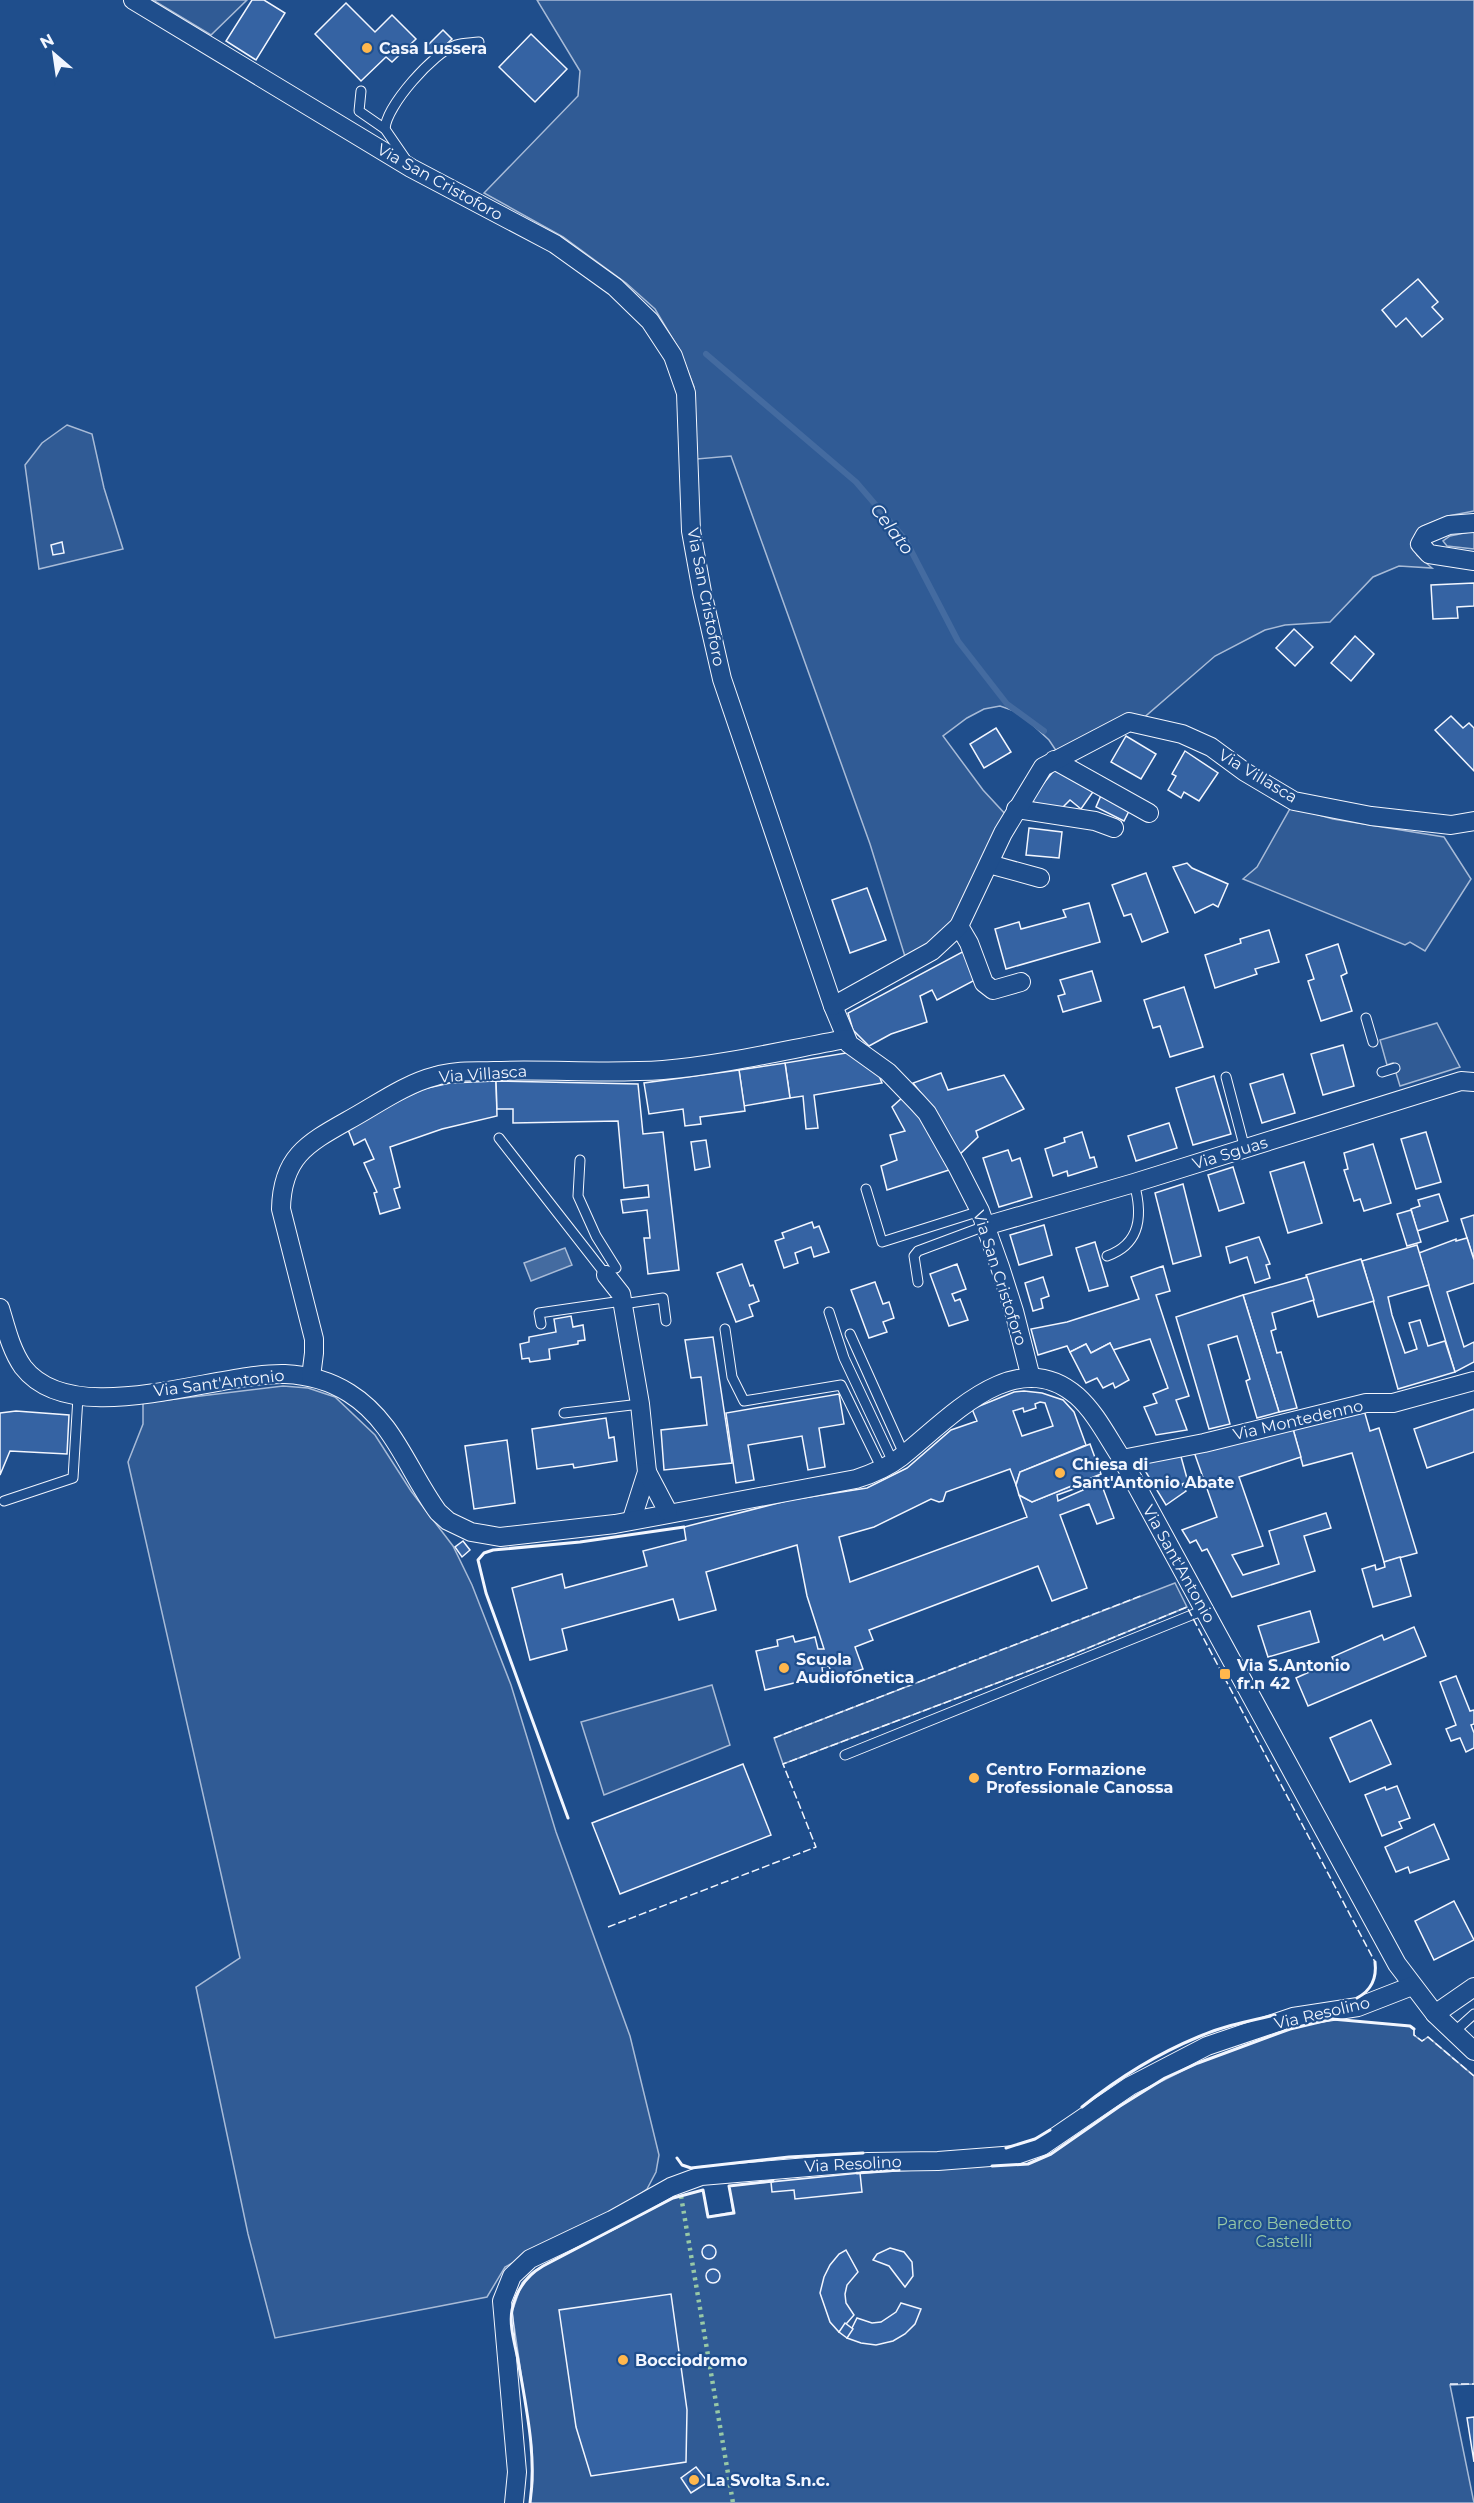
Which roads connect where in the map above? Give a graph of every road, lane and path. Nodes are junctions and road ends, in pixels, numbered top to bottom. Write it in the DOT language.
graph roads {
  1 [pos="133,0"];
  2 [pos="479,42"];
  3 [pos="361,91"];
  4 [pos="385,129"];
  5 [pos="411,168"];
  6 [pos="1474,523"];
  7 [pos="1474,561"];
  8 [pos="1054,760"];
  9 [pos="1016,809"];
  10 [pos="1149,813"];
  11 [pos="1474,821"];
  12 [pos="1114,828"];
  13 [pos="989,864"];
  14 [pos="1040,878"];
  15 [pos="959,926"];
  16 [pos="1021,982"];
  17 [pos="832,1006"];
  18 [pos="1366,1018"];
  19 [pos="846,1039"];
  20 [pos="1373,1042"];
  21 [pos="1395,1068"];
  22 [pos="1382,1072"];
  23 [pos="1226,1077"];
  24 [pos="1474,1082"];
  25 [pos="499,1138"];
  26 [pos="1245,1149"];
  27 [pos="579,1160"];
  28 [pos="1134,1184"];
  29 [pos="866,1189"];
  30 [pos="982,1218"];
  31 [pos="1107,1256"];
  32 [pos="611,1271"];
  33 [pos="918,1281"];
  34 [pos="622,1300"];
  35 [pos="0,1308"];
  36 [pos="829,1312"];
  37 [pos="666,1321"];
  38 [pos="541,1324"];
  39 [pos="725,1329"];
  40 [pos="850,1334"];
  41 [pos="311,1377"];
  42 [pos="1031,1378"];
  43 [pos="1474,1381"];
  44 [pos="78,1396"];
  45 [pos="640,1404"];
  46 [pos="564,1413"];
  47 [pos="1122,1459"];
  48 [pos="893,1462"];
  49 [pos="647,1472"];
  50 [pos="4,1502"];
  51 [pos="668,1512"];
  52 [pos="632,1519"];
  53 [pos="1204,1610"];
  54 [pos="845,1755"];
  55 [pos="1412,1986"];
  56 [pos="1474,1987"];
  57 [pos="1435,2014"];
  58 [pos="1474,2014"];
  59 [pos="1454,2032"];
  60 [pos="1474,2051"];
  61 [pos="513,2503"];
  1 -- 5 [label="street, Via San Cristoforo"];
  2 -- 4 [label="lane"];
  3 -- 4 [label="lane"];
  4 -- 5 [label="lane"];
  5 -- 17 [label="street, Via San Cristoforo"];
  6 -- 7 [label="street"];
  8 -- 9 [label="street, Via Villasca"];
  8 -- 10 [label="street"];
  8 -- 11 [label="street, Via Villasca"];
  9 -- 12 [label="street"];
  9 -- 13 [label="street, Via Villasca"];
  13 -- 14 [label="street"];
  13 -- 15 [label="street, Via Villasca"];
  15 -- 16 [label="street"];
  15 -- 17 [label="street, Via Villasca"];
  17 -- 19 [label="street, Via San Cristoforo"];
  18 -- 20 [label="lane"];
  19 -- 30 [label="street, Via San Cristoforo"];
  19 -- 41 [label="street, Via Villasca"];
  21 -- 22 [label="lane"];
  23 -- 26 [label="lane"];
  24 -- 26 [label="street, Via Sguas"];
  25 -- 32 [label="lane"];
  26 -- 28 [label="street, Via Sguas"];
  27 -- 32 [label="lane"];
  28 -- 30 [label="street, Via Sguas"];
  28 -- 31 [label="lane"];
  29 -- 30 [label="lane"];
  30 -- 33 [label="lane"];
  30 -- 42 [label="street, Via San Cristoforo"];
  32 -- 34 [label="street"];
  34 -- 37 [label="lane"];
  34 -- 38 [label="lane"];
  34 -- 45 [label="street"];
  35 -- 44 [label="street, Via Sant'Antonio"];
  36 -- 48 [label="lane"];
  39 -- 48 [label="lane"];
  40 -- 48 [label="lane"];
  41 -- 44 [label="street, Via Sant'Antonio"];
  41 -- 52 [label="street, Via Sant'Antonio"];
  42 -- 47 [label="street, Via Sant'Antonio"];
  42 -- 48 [label="street, Via Sant'Antonio"];
  43 -- 47 [label="street, Via Montedenno"];
  44 -- 50 [label="lane"];
  45 -- 46 [label="lane"];
  45 -- 49 [label="street"];
  47 -- 53 [label="street, Via Sant'Antonio"];
  48 -- 51 [label="street, Via Sant'Antonio"];
  49 -- 51 [label="street"];
  49 -- 52 [label="street"];
  51 -- 52 [label="street, Via Sant'Antonio"];
  53 -- 54 [label="lane"];
  53 -- 55 [label="street, Via Sant'Antonio"];
  55 -- 57 [label="street, Via Sant'Antonio"];
  55 -- 61 [label="street, Via Resolino"];
  56 -- 57 [label="street"];
  57 -- 59 [label="street, Via Sant'Antonio"];
  58 -- 59 [label="lane"];
  59 -- 60 [label="street, Via Sant'Antonio"];
}
